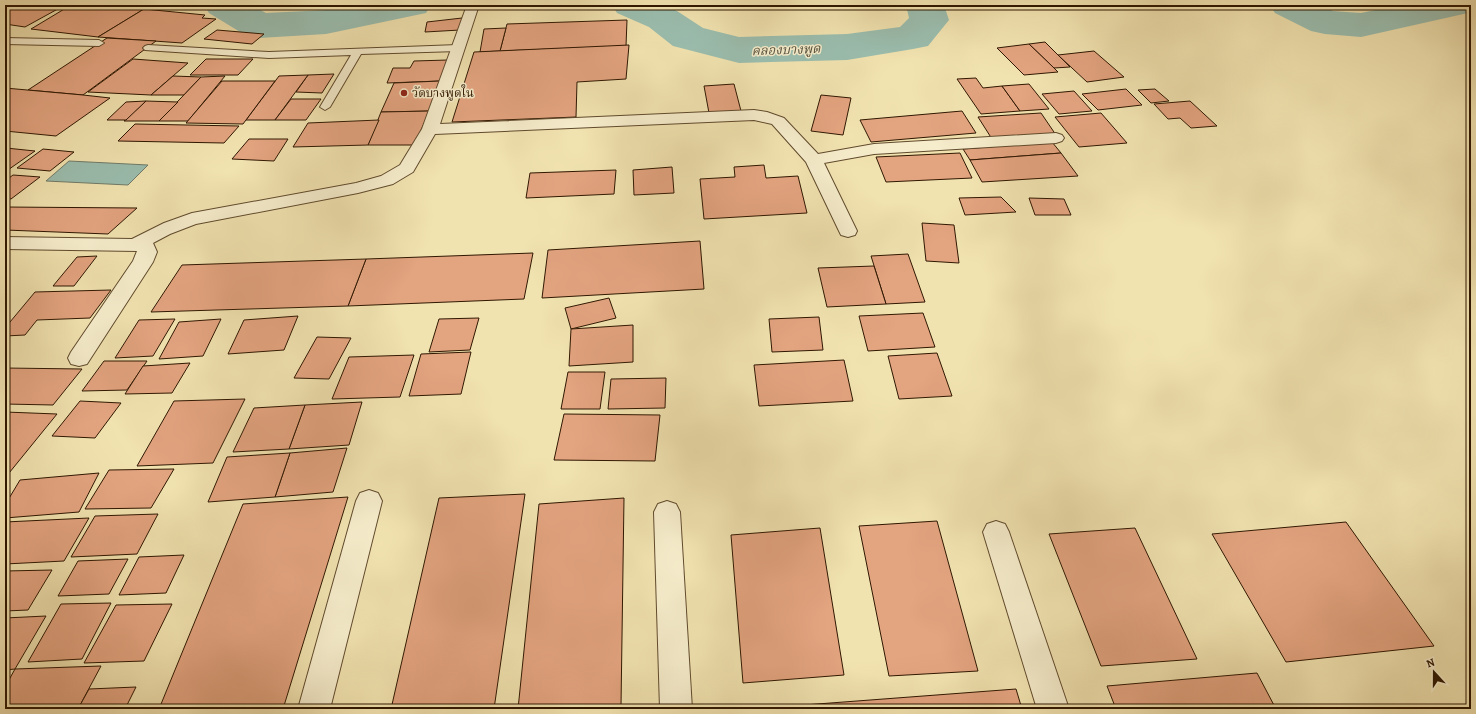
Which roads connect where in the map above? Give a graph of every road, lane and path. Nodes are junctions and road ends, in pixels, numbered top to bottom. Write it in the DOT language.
graph roads {
  1 [pos="474,5"];
  2 [pos="5,41"];
  3 [pos="99,43"];
  4 [pos="148,48"];
  5 [pos="458,48"];
  6 [pos="358,52"];
  7 [pos="325,107"];
  8 [pos="430,129"];
  9 [pos="1056,138"];
  10 [pos="814,160"];
  11 [pos="848,231"];
  12 [pos="5,244"];
  13 [pos="136,245"];
  14 [pos="79,358"];
  15 [pos="369,501"];
  16 [pos="667,512"];
  17 [pos="996,532"];
  18 [pos="314,709"];
  19 [pos="676,709"];
  20 [pos="1052,709"];
  1 -- 5 [label="street"];
  2 -- 3 [label="lane"];
  4 -- 6 [label="lane"];
  5 -- 6 [label="lane"];
  5 -- 8 [label="street"];
  6 -- 7 [label="lane"];
  8 -- 10 [label="street"];
  8 -- 13 [label="street"];
  9 -- 10 [label="street"];
  10 -- 11 [label="street"];
  12 -- 13 [label="street"];
  13 -- 14 [label="street"];
  15 -- 18 [label="street"];
  16 -- 19 [label="street"];
  17 -- 20 [label="street"];
}
